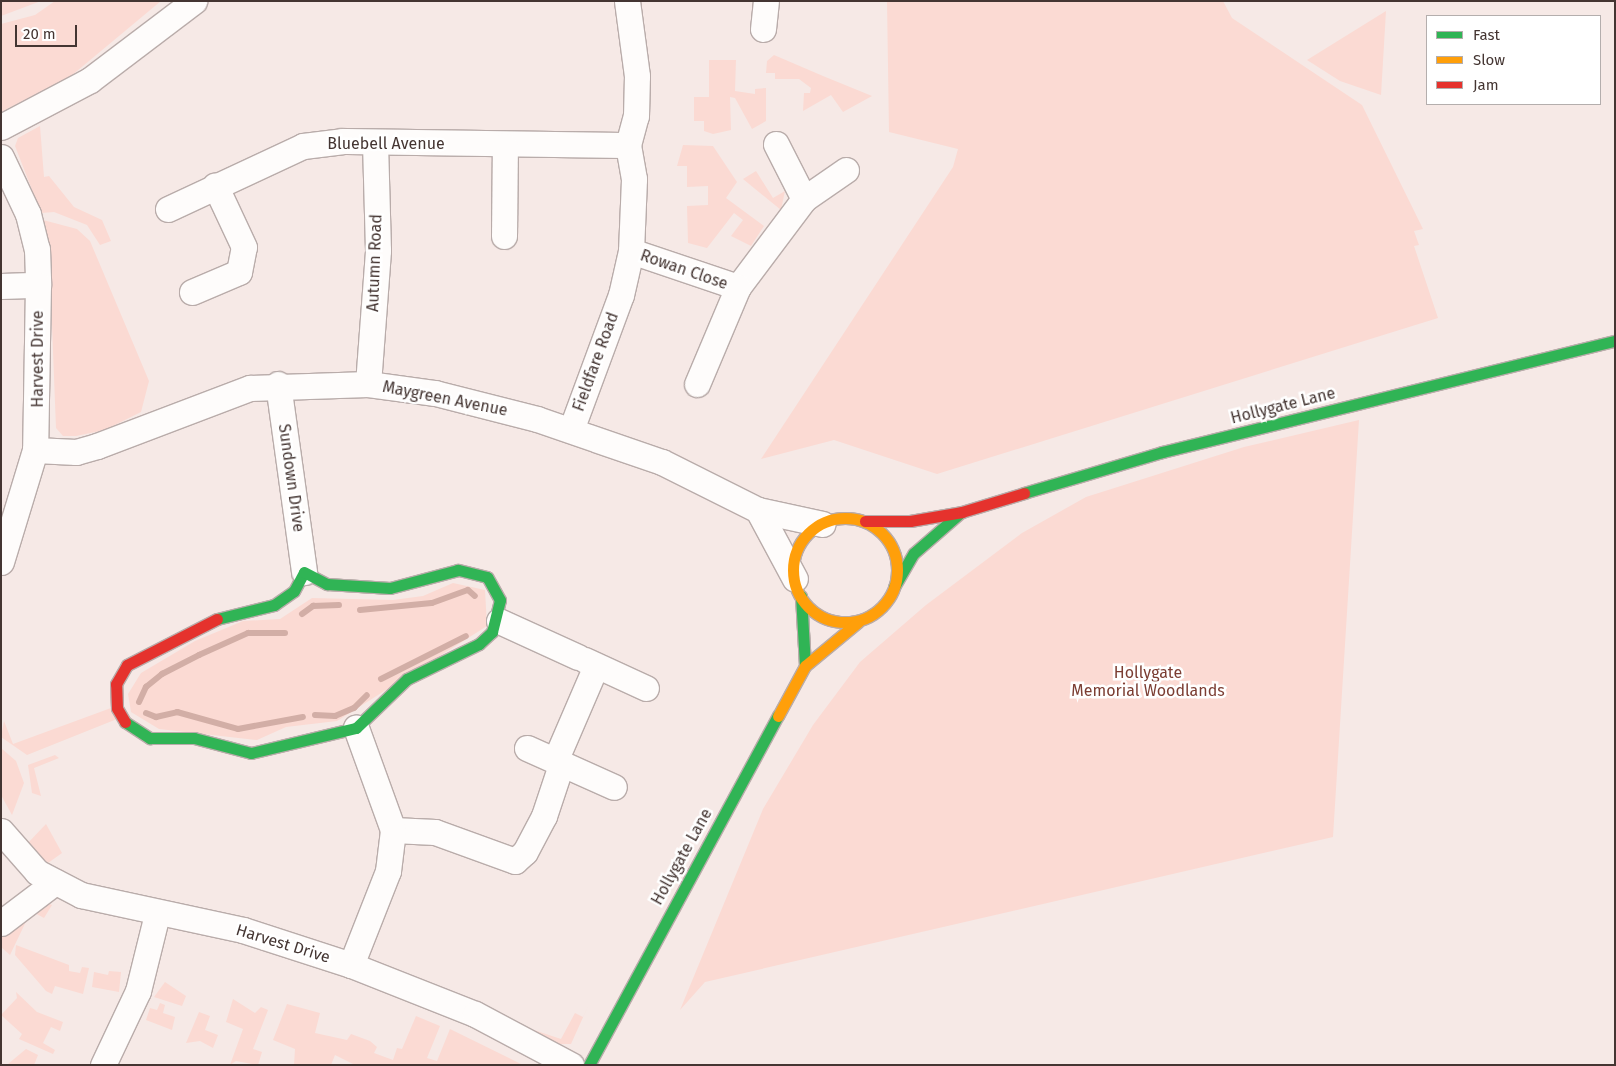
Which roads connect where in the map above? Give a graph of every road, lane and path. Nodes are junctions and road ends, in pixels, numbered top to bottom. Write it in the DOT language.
graph roads {
  1 [pos="194,1"];
  2 [pos="627,1"];
  3 [pos="766,1"];
  4 [pos="763,29"];
  5 [pos="1,127"];
  6 [pos="375,142"];
  7 [pos="776,144"];
  8 [pos="628,145"];
  9 [pos="505,146"];
  10 [pos="1,157"];
  11 [pos="846,170"];
  12 [pos="215,184"];
  13 [pos="804,199"];
  14 [pos="168,209"];
  15 [pos="504,236"];
  16 [pos="631,252"];
  17 [pos="38,285"];
  18 [pos="1,286"];
  19 [pos="738,287"];
  20 [pos="192,292"];
  21 [pos="1615,341"];
  22 [pos="278,384"];
  23 [pos="368,384"];
  24 [pos="697,384"];
  25 [pos="571,430"];
  26 [pos="35,450"];
  27 [pos="758,510"];
  28 [pos="962,512"];
  29 [pos="865,521"];
  30 [pos="822,524"];
  31 [pos="1,562"];
  32 [pos="304,572"];
  33 [pos="798,588"];
  34 [pos="893,588"];
  35 [pos="499,621"];
  36 [pos="858,622"];
  37 [pos="586,661"];
  38 [pos="805,666"];
  39 [pos="646,688"];
  40 [pos="356,728"];
  41 [pos="527,748"];
  42 [pos="558,763"];
  43 [pos="614,787"];
  44 [pos="393,830"];
  45 [pos="5,848"];
  46 [pos="55,882"];
  47 [pos="157,914"];
  48 [pos="1,923"];
  49 [pos="351,966"];
  50 [pos="106,1064"];
  51 [pos="571,1065"];
  52 [pos="589,1065"];
  1 -- 5 [label="street"];
  2 -- 8 [label="street"];
  3 -- 4 [label="street"];
  6 -- 9 [label="street, Bluebell Avenue"];
  6 -- 12 [label="street, Bluebell Avenue"];
  6 -- 23 [label="street, Autumn Road"];
  7 -- 13 [label="street"];
  8 -- 9 [label="street, Bluebell Avenue"];
  8 -- 16 [label="street, Fieldfare Road"];
  9 -- 15 [label="street"];
  10 -- 17 [label="street, Harvest Drive"];
  11 -- 13 [label="street, Rowan Close"];
  12 -- 14 [label="street, Bluebell Avenue"];
  12 -- 20 [label="street"];
  13 -- 19 [label="street, Rowan Close"];
  16 -- 19 [label="street, Rowan Close"];
  16 -- 25 [label="street, Fieldfare Road"];
  17 -- 18 [label="street"];
  17 -- 26 [label="street, Harvest Drive"];
  19 -- 24 [label="street, Rowan Close"];
  21 -- 28 [label="street, Hollygate Lane"];
  22 -- 23 [label="street, Maygreen Avenue"];
  22 -- 26 [label="street, Maygreen Avenue"];
  22 -- 32 [label="street, Sundown Drive"];
  23 -- 25 [label="street, Maygreen Avenue"];
  25 -- 27 [label="street, Maygreen Avenue"];
  26 -- 31 [label="street, Harvest Drive"];
  27 -- 30 [label="street, Maygreen Avenue"];
  27 -- 33 [label="street"];
  28 -- 29 [label="street, Hollygate Lane"];
  28 -- 34 [label="street, Hollygate Lane"];
  29 -- 30 [label="street"];
  29 -- 34 [label="street"];
  30 -- 33 [label="street"];
  32 -- 35 [label="street"];
  32 -- 40 [label="street"];
  33 -- 36 [label="street"];
  33 -- 38 [label="street"];
  34 -- 36 [label="street"];
  35 -- 37 [label="street"];
  35 -- 40 [label="street"];
  36 -- 38 [label="street, Hollygate Lane"];
  37 -- 39 [label="street"];
  37 -- 42 [label="street"];
  38 -- 52 [label="street, Hollygate Lane"];
  40 -- 44 [label="street"];
  41 -- 42 [label="street"];
  42 -- 43 [label="street"];
  42 -- 44 [label="street"];
  44 -- 49 [label="street"];
  45 -- 46 [label="street, Harvest Drive"];
  46 -- 47 [label="street, Harvest Drive"];
  46 -- 48 [label="street"];
  47 -- 49 [label="street, Harvest Drive"];
  47 -- 50 [label="street"];
  49 -- 51 [label="street, Harvest Drive"];
}
